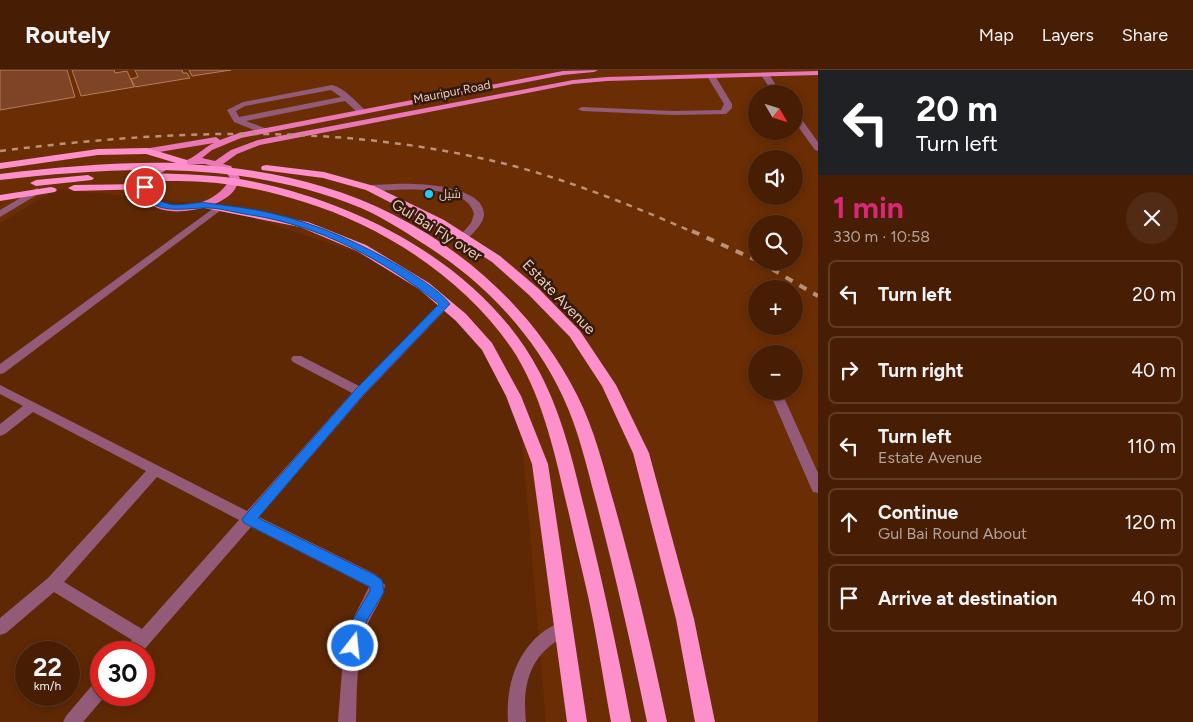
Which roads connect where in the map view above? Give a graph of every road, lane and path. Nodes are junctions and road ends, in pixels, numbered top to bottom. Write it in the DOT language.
graph roads {
  1 [pos="594,70"];
  2 [pos="818,73"];
  3 [pos="765,75"];
  4 [pos="711,76"];
  5 [pos="772,85"];
  6 [pos="348,98"];
  7 [pos="582,109"];
  8 [pos="362,112"];
  9 [pos="237,120"];
  10 [pos="316,121"];
  11 [pos="803,127"];
  12 [pos="264,131"];
  13 [pos="321,131"];
  14 [pos="239,136"];
  15 [pos="818,148"];
  16 [pos="147,151"];
  17 [pos="188,161"];
  18 [pos="222,165"];
  19 [pos="0,166"];
  20 [pos="0,177"];
  21 [pos="145,187"];
  22 [pos="0,188"];
  23 [pos="370,188"];
  24 [pos="37,191"];
  25 [pos="0,198"];
  26 [pos="211,207"];
  27 [pos="0,214"];
  28 [pos="463,238"];
  29 [pos="445,304"];
  30 [pos="297,359"];
  31 [pos="0,370"];
  32 [pos="0,389"];
  33 [pos="360,392"];
  34 [pos="779,400"];
  35 [pos="32,406"];
  36 [pos="0,431"];
  37 [pos="155,470"];
  38 [pos="818,488"];
  39 [pos="249,519"];
  40 [pos="53,583"];
  41 [pos="0,628"];
  42 [pos="563,628"];
  43 [pos="144,640"];
  44 [pos="90,701"];
  45 [pos="72,722"];
  46 [pos="346,722"];
  47 [pos="517,722"];
  48 [pos="578,722"];
  49 [pos="621,722"];
  50 [pos="657,722"];
  51 [pos="706,722"];
  1 -- 8 [label="main road, Mauripur Road"];
  2 -- 3 [label="main road, Mauripur Road"];
  3 -- 4 [label="main road, Mauripur Road"];
  3 -- 5 [label="street"];
  4 -- 7 [label="street"];
  4 -- 13 [label="main road, Mauripur Road"];
  6 -- 8 [label="street"];
  6 -- 9 [label="street"];
  6 -- 9 [label="street"];
  8 -- 10 [label="main road, Mauripur Road"];
  9 -- 12 [label="street"];
  10 -- 12 [label="main road, Mauripur Road"];
  10 -- 13 [label="main road"];
  11 -- 15 [label="street"];
  12 -- 14 [label="main road, Mauripur Road"];
  13 -- 18 [label="main road, Mauripur Road"];
  14 -- 16 [label="main road"];
  14 -- 17 [label="main road, Mauripur Road"];
  16 -- 17 [label="highway"];
  16 -- 19 [label="highway"];
  17 -- 18 [label="main road"];
  17 -- 21 [label="main road"];
  18 -- 23 [label="highway, Estate Avenue"];
  18 -- 26 [label="main road"];
  20 -- 50 [label="highway, Gul Bai Fly over"];
  21 -- 24 [label="highway"];
  21 -- 26 [label="main road"];
  22 -- 49 [label="highway, Gul Bai Fly over"];
  23 -- 28 [label="highway, Estate Avenue"];
  23 -- 28 [label="street"];
  24 -- 25 [label="highway"];
  24 -- 27 [label="street"];
  26 -- 29 [label="highway"];
  26 -- 31 [label="street"];
  28 -- 51 [label="highway, Estate Avenue"];
  29 -- 33 [label="street"];
  29 -- 42 [label="highway"];
  30 -- 33 [label="street"];
  32 -- 35 [label="street"];
  33 -- 39 [label="street"];
  34 -- 38 [label="street"];
  35 -- 36 [label="street"];
  35 -- 37 [label="street"];
  37 -- 39 [label="street"];
  37 -- 40 [label="street"];
  39 -- 43 [label="street"];
  39 -- 46 [label="street"];
  40 -- 41 [label="street"];
  40 -- 43 [label="street"];
  42 -- 47 [label="street"];
  42 -- 48 [label="highway"];
  44 -- 45 [label="street"];
}
